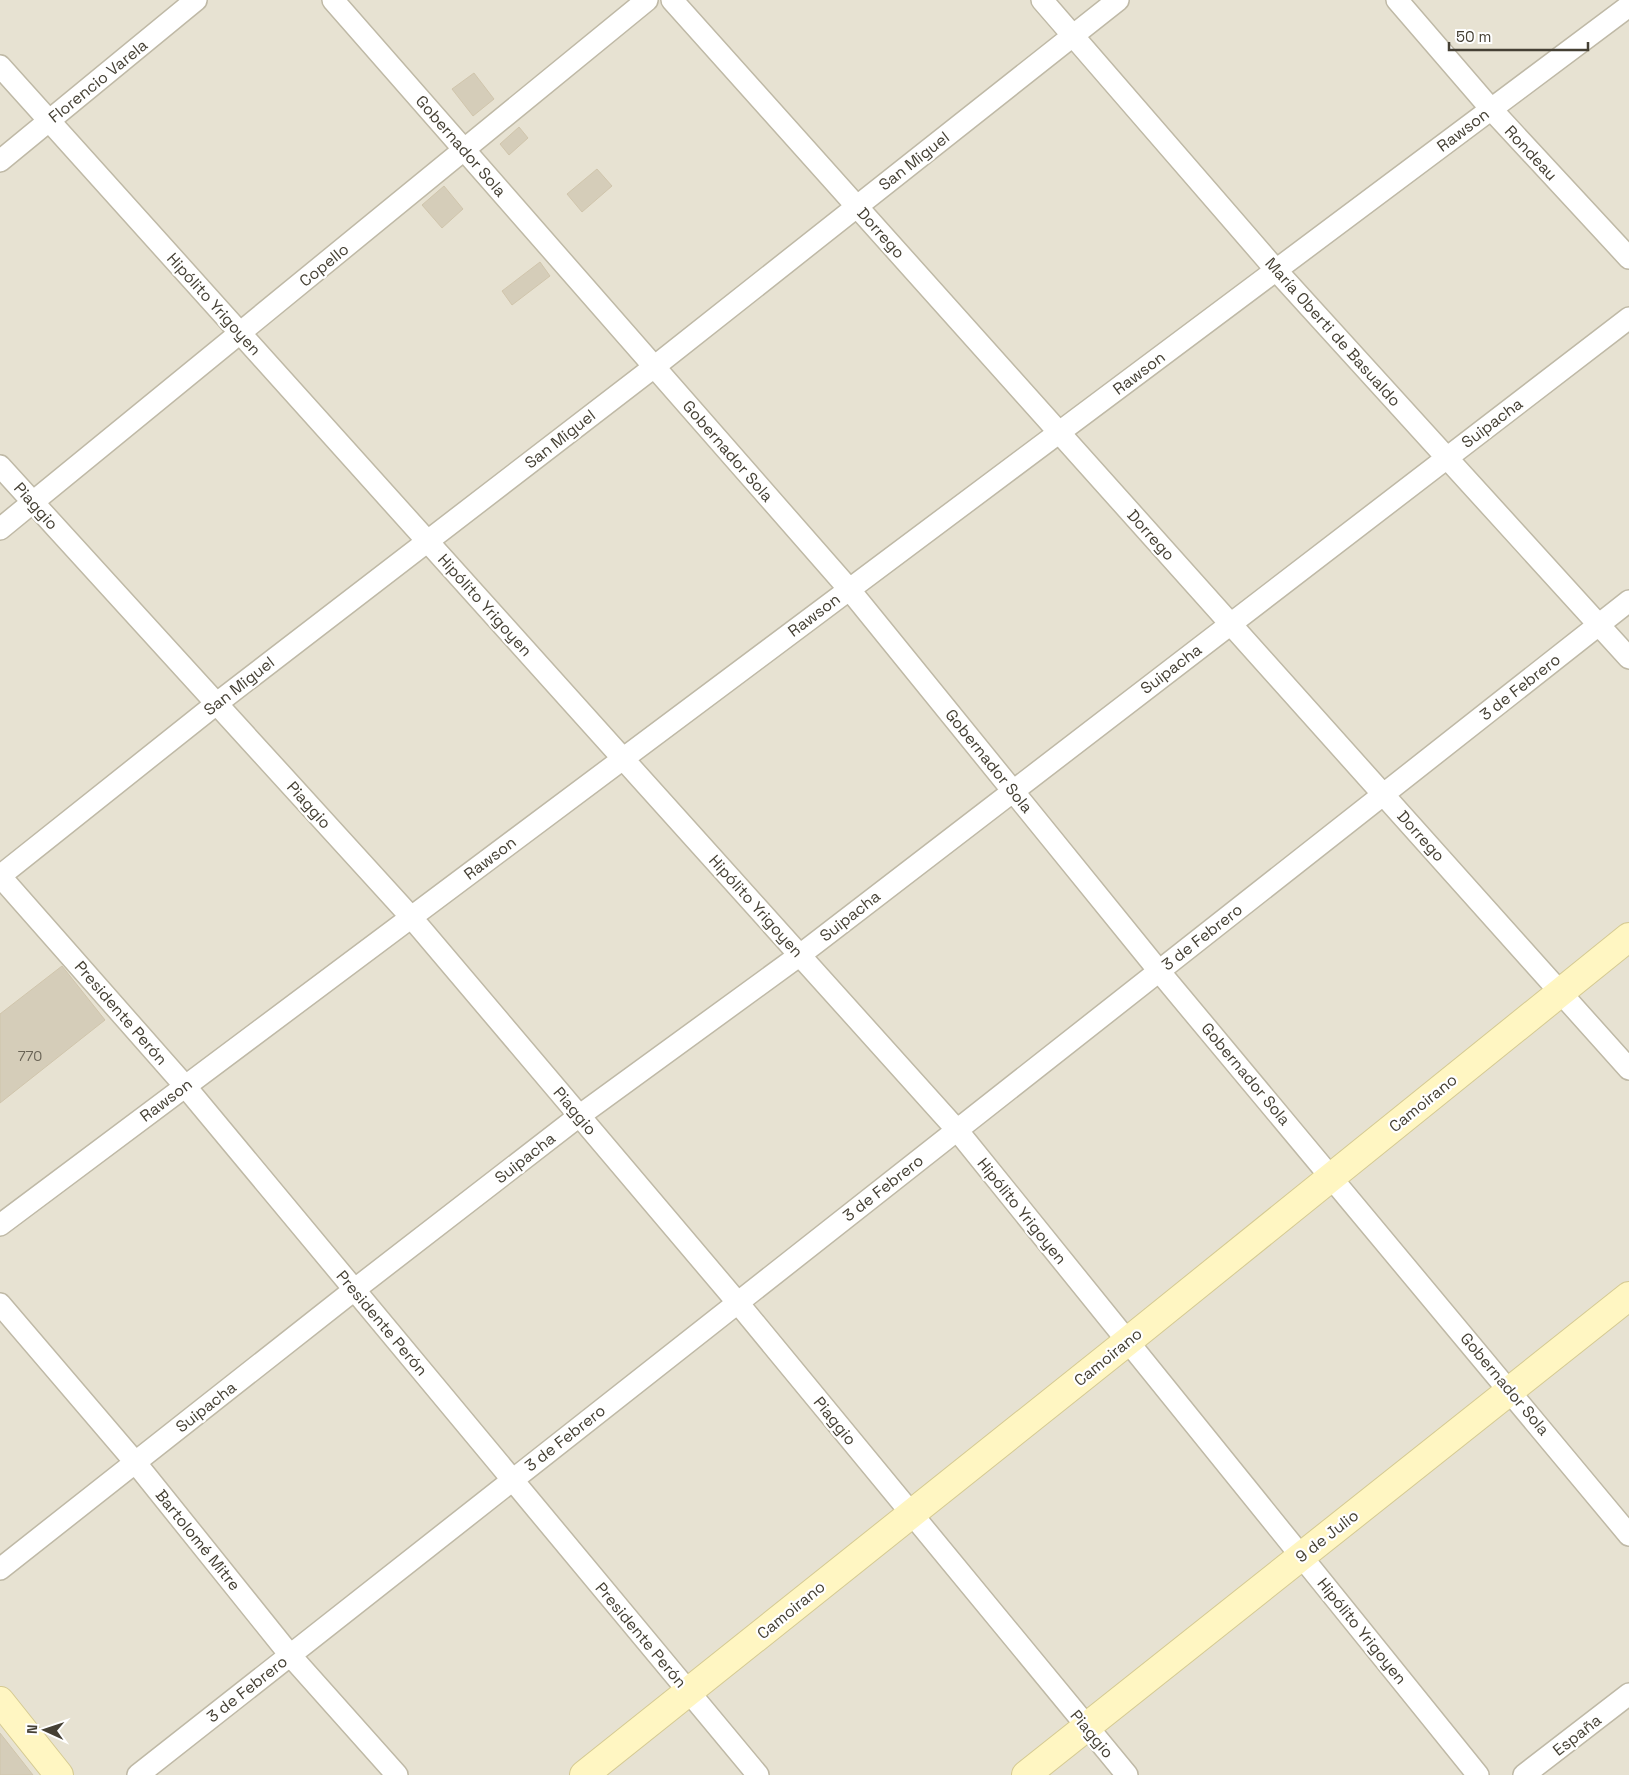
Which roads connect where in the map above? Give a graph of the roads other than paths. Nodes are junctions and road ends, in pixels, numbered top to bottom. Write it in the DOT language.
graph roads {
  1 [pos="196,0"];
  2 [pos="333,0"];
  3 [pos="647,0"];
  4 [pos="672,0"];
  5 [pos="1042,0"];
  6 [pos="1118,0"];
  7 [pos="1397,0"];
  8 [pos="1629,6"];
  9 [pos="1073,36"];
  10 [pos="0,66"];
  11 [pos="1490,109"];
  12 [pos="50,121"];
  13 [pos="464,150"];
  14 [pos="0,161"];
  15 [pos="857,206"];
  16 [pos="1629,258"];
  17 [pos="1276,270"];
  18 [pos="1629,318"];
  19 [pos="240,333"];
  20 [pos="654,367"];
  21 [pos="1059,432"];
  22 [pos="1447,458"];
  23 [pos="0,466"];
  24 [pos="33,502"];
  25 [pos="0,529"];
  26 [pos="428,541"];
  27 [pos="849,589"];
  28 [pos="1629,601"];
  29 [pos="1230,624"];
  30 [pos="1599,625"];
  31 [pos="1629,658"];
  32 [pos="216,704"];
  33 [pos="624,758"];
  34 [pos="1012,790"];
  35 [pos="1383,794"];
  36 [pos="0,876"];
  37 [pos="411,917"];
  38 [pos="1629,937"];
  39 [pos="800,954"];
  40 [pos="1159,970"];
  41 [pos="1560,992"];
  42 [pos="1629,1069"];
  43 [pos="185,1086"];
  44 [pos="579,1116"];
  45 [pos="957,1130"];
  46 [pos="1332,1177"];
  47 [pos="0,1225"];
  48 [pos="354,1290"];
  49 [pos="1629,1296"];
  50 [pos="738,1303"];
  51 [pos="0,1304"];
  52 [pos="1128,1341"];
  53 [pos="1511,1390"];
  54 [pos="135,1462"];
  55 [pos="512,1480"];
  56 [pos="912,1514"];
  57 [pos="1629,1535"];
  58 [pos="1301,1556"];
  59 [pos="0,1569"];
  60 [pos="290,1655"];
  61 [pos="688,1692"];
  62 [pos="1629,1694"];
  63 [pos="0,1701"];
  64 [pos="1086,1727"];
  65 [pos="59,1775"];
  66 [pos="138,1775"];
  67 [pos="398,1775"];
  68 [pos="584,1775"];
  69 [pos="758,1775"];
  70 [pos="1026,1775"];
  71 [pos="1127,1775"];
  72 [pos="1478,1775"];
  73 [pos="1524,1775"];
  1 -- 12 [label="street, Florencio Varela"];
  2 -- 13 [label="street, Gobernador Sola"];
  3 -- 13 [label="street, Copello"];
  4 -- 15 [label="street, Dorrego"];
  5 -- 9 [label="street, María Oberti de Basualdo"];
  6 -- 9 [label="street, San Miguel"];
  7 -- 11 [label="street, Rondeau"];
  8 -- 11 [label="street, Rawson"];
  9 -- 15 [label="street, San Miguel"];
  9 -- 17 [label="street, María Oberti de Basualdo"];
  10 -- 12 [label="street, Hipólito Yrigoyen"];
  11 -- 16 [label="street, Rondeau"];
  11 -- 17 [label="street, Rawson"];
  12 -- 14 [label="street, Florencio Varela"];
  12 -- 19 [label="street, Hipólito Yrigoyen"];
  13 -- 19 [label="street, Copello"];
  13 -- 20 [label="street, Gobernador Sola"];
  15 -- 20 [label="street, San Miguel"];
  15 -- 21 [label="street, Dorrego"];
  17 -- 21 [label="street, Rawson"];
  17 -- 22 [label="street, María Oberti de Basualdo"];
  18 -- 22 [label="street, Suipacha"];
  19 -- 24 [label="street, Copello"];
  19 -- 26 [label="street, Hipólito Yrigoyen"];
  20 -- 26 [label="street, San Miguel"];
  20 -- 27 [label="street, Gobernador Sola"];
  21 -- 27 [label="street, Rawson"];
  21 -- 29 [label="street, Dorrego"];
  22 -- 29 [label="street, Suipacha"];
  22 -- 30 [label="street, María Oberti de Basualdo"];
  23 -- 24 [label="street, Piaggio"];
  24 -- 25 [label="street, Copello"];
  24 -- 32 [label="street, Piaggio"];
  26 -- 32 [label="street, San Miguel"];
  26 -- 33 [label="street, Hipólito Yrigoyen"];
  27 -- 33 [label="street, Rawson"];
  27 -- 34 [label="street, Gobernador Sola"];
  28 -- 30 [label="street, 3 de Febrero"];
  29 -- 34 [label="street, Suipacha"];
  29 -- 35 [label="street, Dorrego"];
  30 -- 31 [label="street, María Oberti de Basualdo"];
  30 -- 35 [label="street, 3 de Febrero"];
  32 -- 36 [label="street, San Miguel"];
  32 -- 37 [label="street, Piaggio"];
  33 -- 37 [label="street, Rawson"];
  33 -- 39 [label="street, Hipólito Yrigoyen"];
  34 -- 39 [label="street, Suipacha"];
  34 -- 40 [label="street, Gobernador Sola"];
  35 -- 40 [label="street, 3 de Febrero"];
  35 -- 41 [label="street, Dorrego"];
  36 -- 43 [label="street, Presidente Perón"];
  37 -- 43 [label="street, Rawson"];
  37 -- 44 [label="street, Piaggio"];
  38 -- 41 [label="street, Camoirano"];
  39 -- 44 [label="street, Suipacha"];
  39 -- 45 [label="street, Hipólito Yrigoyen"];
  40 -- 45 [label="street, 3 de Febrero"];
  40 -- 46 [label="street, Gobernador Sola"];
  41 -- 42 [label="street, Dorrego"];
  41 -- 46 [label="street, Camoirano"];
  43 -- 47 [label="street, Rawson"];
  43 -- 48 [label="street, Presidente Perón"];
  44 -- 48 [label="street, Suipacha"];
  44 -- 50 [label="street, Piaggio"];
  45 -- 50 [label="street, 3 de Febrero"];
  45 -- 52 [label="street, Hipólito Yrigoyen"];
  46 -- 52 [label="street, Camoirano"];
  46 -- 53 [label="street, Gobernador Sola"];
  48 -- 54 [label="street, Suipacha"];
  48 -- 55 [label="street, Presidente Perón"];
  49 -- 53 [label="street, 9 de Julio"];
  50 -- 55 [label="street, 3 de Febrero"];
  50 -- 56 [label="street, Piaggio"];
  51 -- 54 [label="street, Bartolomé Mitre"];
  52 -- 56 [label="street, Camoirano"];
  52 -- 58 [label="street, Hipólito Yrigoyen"];
  53 -- 57 [label="street, Gobernador Sola"];
  53 -- 58 [label="street, 9 de Julio"];
  54 -- 59 [label="street, Suipacha"];
  54 -- 60 [label="street, Bartolomé Mitre"];
  55 -- 60 [label="street, 3 de Febrero"];
  55 -- 61 [label="street, Presidente Perón"];
  56 -- 61 [label="street, Camoirano"];
  56 -- 64 [label="street, Piaggio"];
  58 -- 64 [label="street, 9 de Julio"];
  58 -- 72 [label="street, Hipólito Yrigoyen"];
  60 -- 66 [label="street, 3 de Febrero"];
  60 -- 67 [label="street, Bartolomé Mitre"];
  61 -- 68 [label="street, Camoirano"];
  61 -- 69 [label="street, Presidente Perón"];
  62 -- 73 [label="street, España"];
  63 -- 65 [label="street"];
  64 -- 70 [label="street, 9 de Julio"];
  64 -- 71 [label="street, Piaggio"];
}
